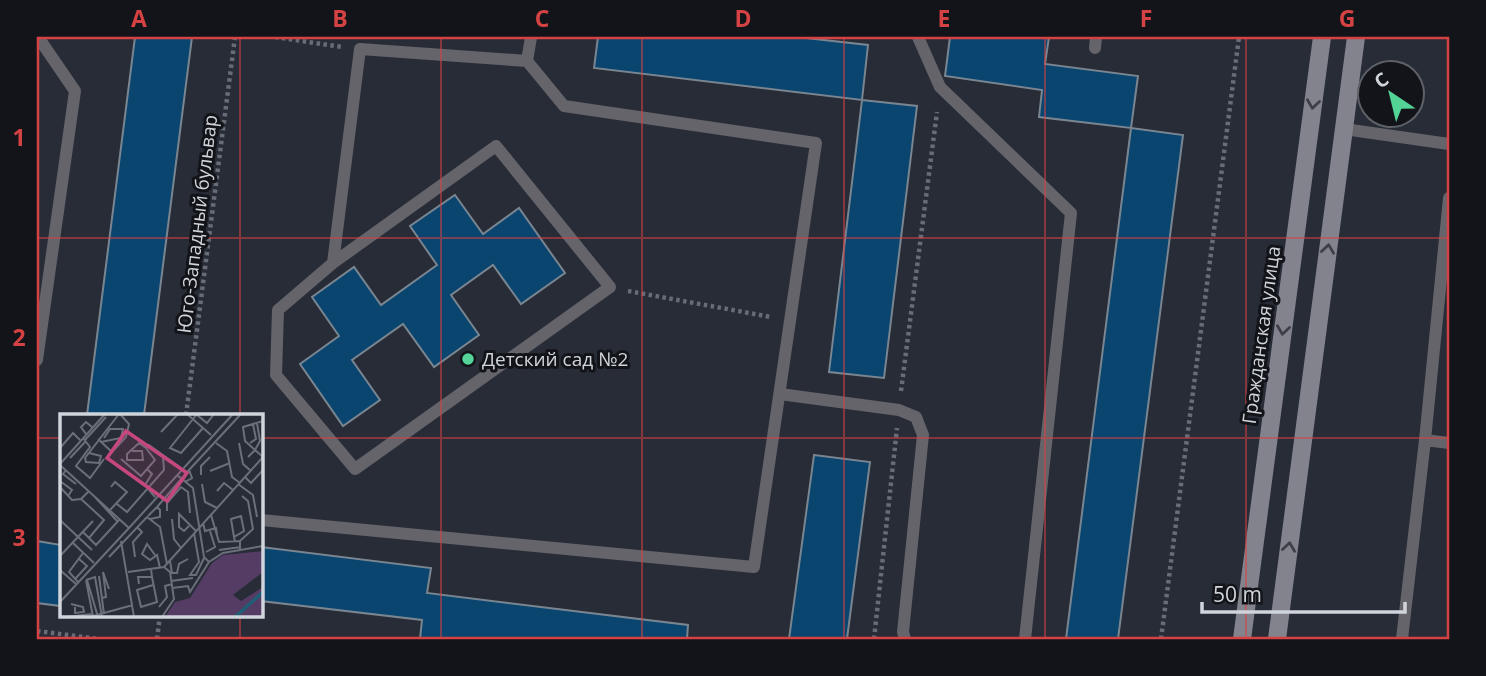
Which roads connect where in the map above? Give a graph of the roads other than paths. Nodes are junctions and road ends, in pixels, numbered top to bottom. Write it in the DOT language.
graph roads {
  1 [pos="38,37"];
  2 [pos="531,37"];
  3 [pos="918,37"];
  4 [pos="1322,37"];
  5 [pos="1356,37"];
  6 [pos="527,61"];
  7 [pos="1344,130"];
  8 [pos="1449,144"];
  9 [pos="1449,198"];
  10 [pos="333,262"];
  11 [pos="37,360"];
  12 [pos="780,394"];
  13 [pos="1425,440"];
  14 [pos="1449,443"];
  15 [pos="262,520"];
  16 [pos="905,639"];
  17 [pos="1025,639"];
  18 [pos="1242,639"];
  19 [pos="1277,639"];
  20 [pos="1402,639"];
  1 -- 11 [label="lane"];
  2 -- 6 [label="lane"];
  3 -- 17 [label="lane"];
  4 -- 18 [label="main road, Гражданская улица, one-way"];
  5 -- 7 [label="main road"];
  6 -- 10 [label="lane"];
  6 -- 12 [label="lane"];
  7 -- 8 [label="lane"];
  19 -- 7 [label="main road, one-way"];
  9 -- 13 [label="lane"];
  10 -- 10 [label="lane"];
  12 -- 15 [label="lane"];
  12 -- 16 [label="lane"];
  13 -- 14 [label="lane"];
  13 -- 20 [label="lane"];
}
